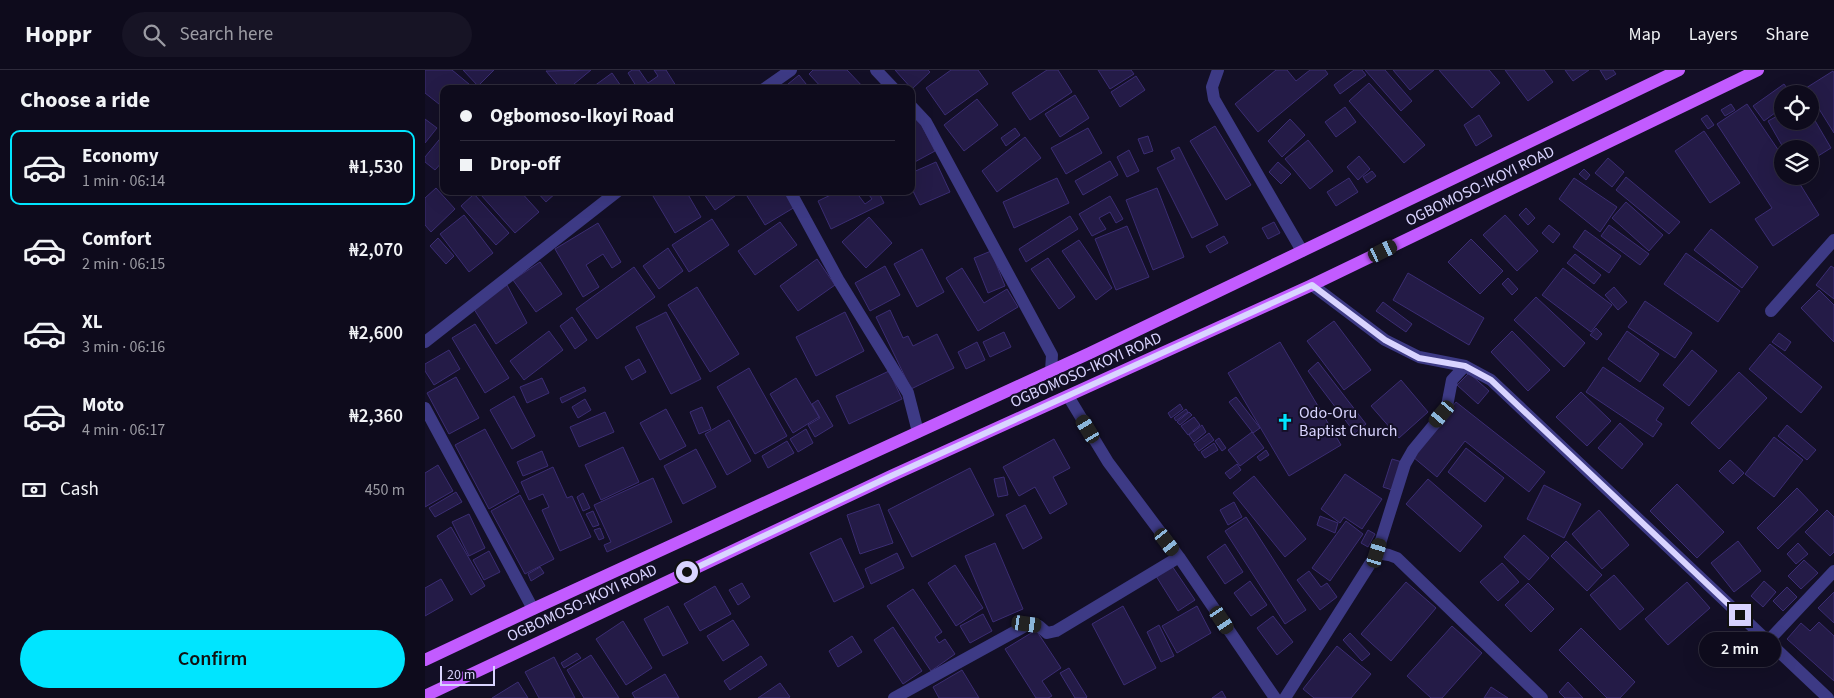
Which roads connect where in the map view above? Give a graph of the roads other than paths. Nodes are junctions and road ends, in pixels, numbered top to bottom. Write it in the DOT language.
graph roads {
  1 [pos="791,70"];
  2 [pos="876,70"];
  3 [pos="1218,70"];
  4 [pos="1679,70"];
  5 [pos="1758,70"];
  6 [pos="770,85"];
  7 [pos="890,85"];
  8 [pos="915,110"];
  9 [pos="613,195"];
  10 [pos="792,195"];
  11 [pos="1834,240"];
  12 [pos="1302,251"];
  13 [pos="1312,285"];
  14 [pos="1771,311"];
  15 [pos="425,342"];
  16 [pos="1465,366"];
  17 [pos="1051,371"];
  18 [pos="1068,396"];
  19 [pos="425,408"];
  20 [pos="918,432"];
  21 [pos="1377,553"];
  22 [pos="1179,557"];
  23 [pos="1834,571"];
  24 [pos="533,609"];
  25 [pos="1768,641"];
  26 [pos="425,660"];
  27 [pos="425,696"];
  28 [pos="894,698"];
  29 [pos="1275,698"];
  30 [pos="1285,698"];
  31 [pos="1542,698"];
  32 [pos="1828,698"];
  1 -- 6 [label="street"];
  2 -- 7 [label="street"];
  3 -- 12 [label="street"];
  4 -- 12 [label="main road, OGBOMOSO-IKOYI ROAD"];
  5 -- 13 [label="main road, OGBOMOSO-IKOYI ROAD"];
  8 -- 17 [label="street"];
  9 -- 15 [label="street"];
  10 -- 20 [label="street"];
  11 -- 14 [label="street"];
  12 -- 17 [label="main road, OGBOMOSO-IKOYI ROAD"];
  13 -- 16 [label="street"];
  13 -- 18 [label="main road, OGBOMOSO-IKOYI ROAD"];
  16 -- 21 [label="street"];
  16 -- 25 [label="street"];
  17 -- 20 [label="main road, OGBOMOSO-IKOYI ROAD"];
  18 -- 22 [label="street"];
  18 -- 27 [label="main road, OGBOMOSO-IKOYI ROAD"];
  19 -- 24 [label="street"];
  20 -- 24 [label="main road, OGBOMOSO-IKOYI ROAD"];
  21 -- 30 [label="street"];
  21 -- 31 [label="street"];
  22 -- 28 [label="street"];
  22 -- 29 [label="street"];
  23 -- 25 [label="street"];
  24 -- 26 [label="main road, OGBOMOSO-IKOYI ROAD"];
  25 -- 32 [label="street"];
}
